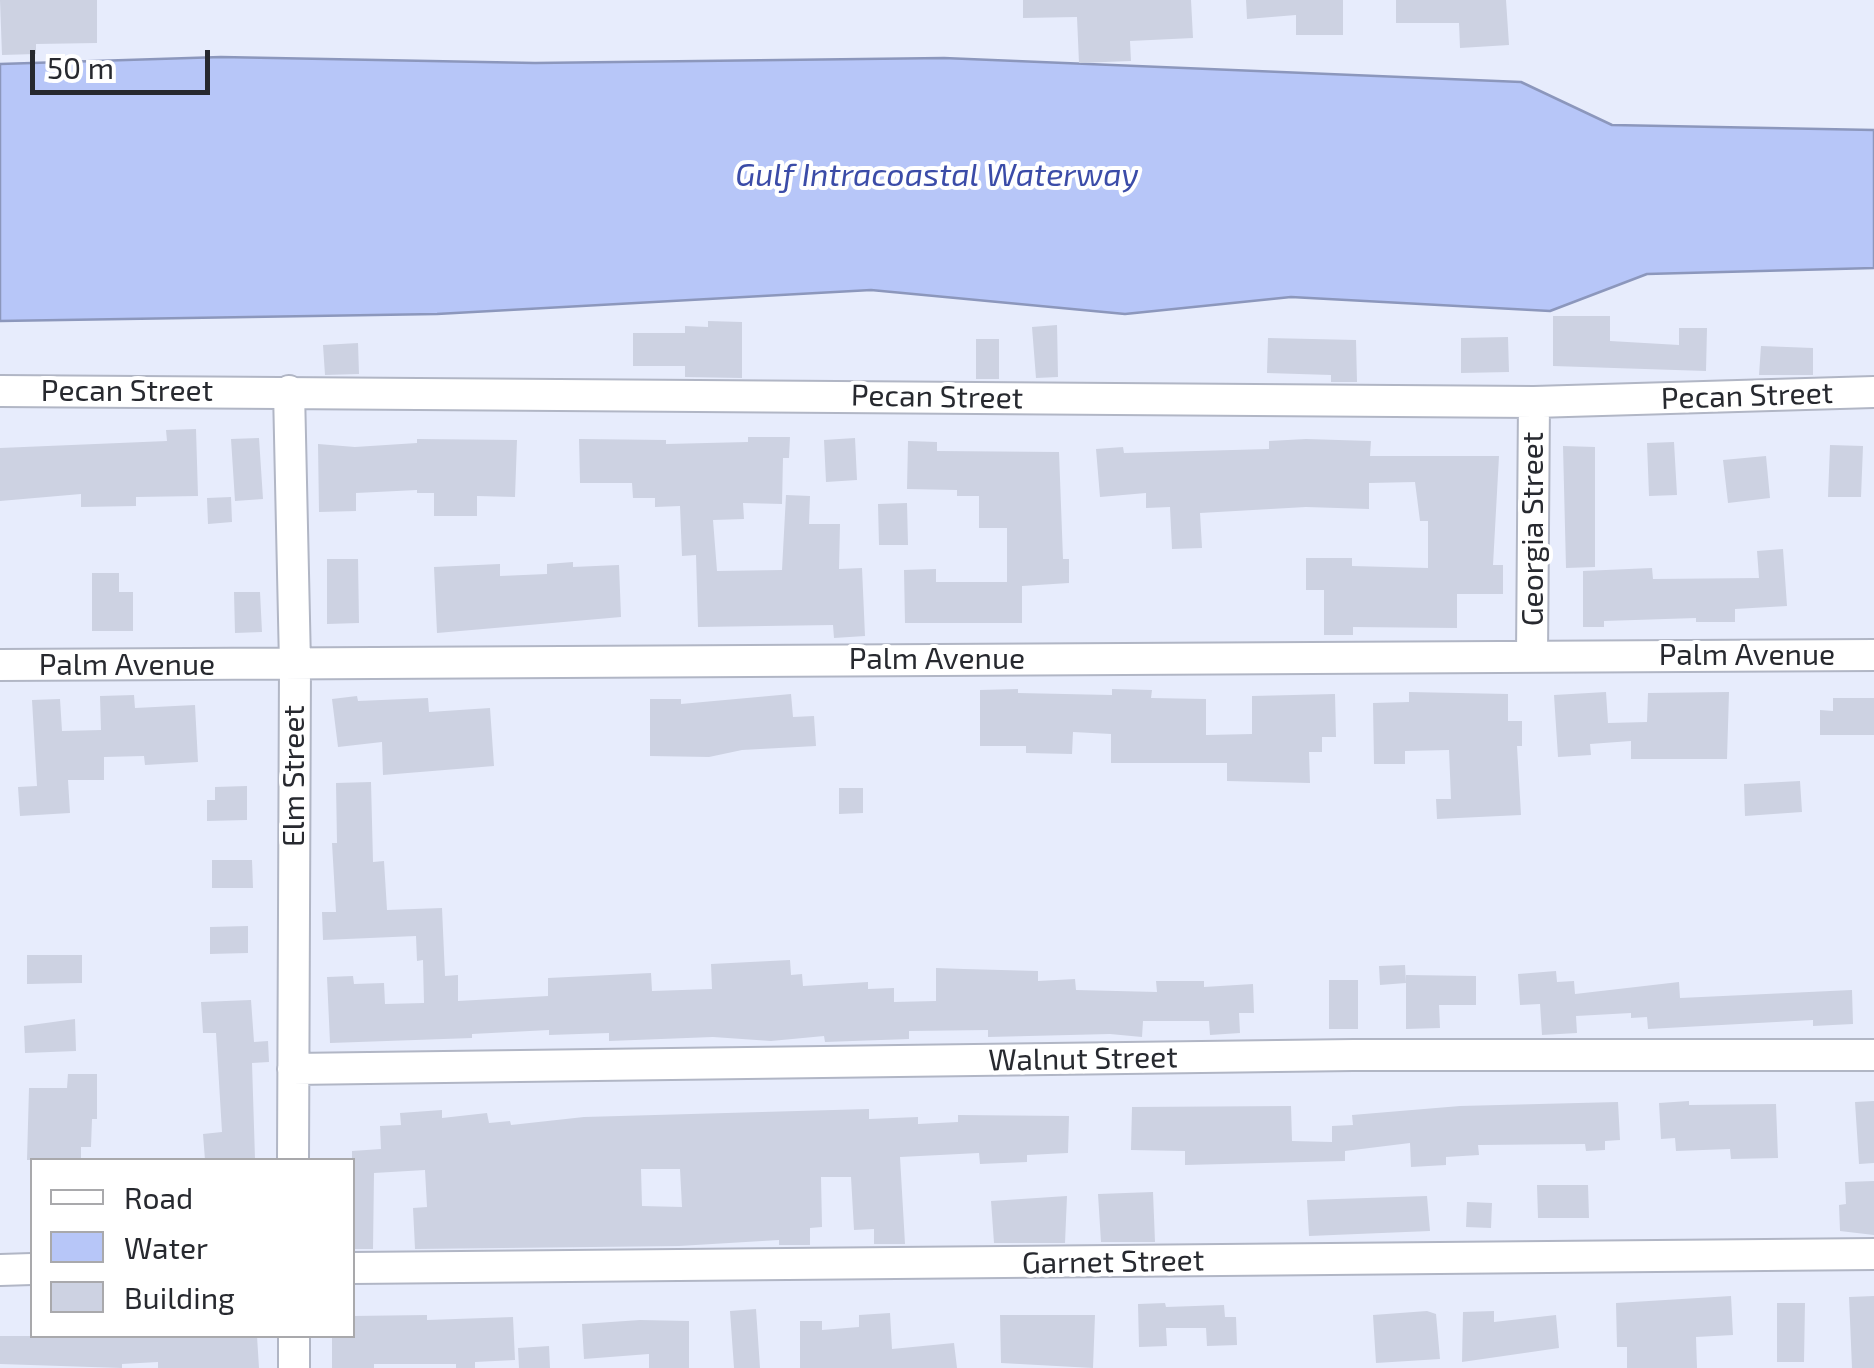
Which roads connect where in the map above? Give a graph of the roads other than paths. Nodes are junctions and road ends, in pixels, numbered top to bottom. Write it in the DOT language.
graph roads {
  1 [pos="0,391"];
  2 [pos="289,392"];
  3 [pos="1874,392"];
  4 [pos="1534,402"];
  5 [pos="1874,654"];
  6 [pos="1532,655"];
  7 [pos="295,664"];
  8 [pos="0,666"];
  9 [pos="1874,1055"];
  10 [pos="293,1069"];
  11 [pos="293,1158"];
  12 [pos="1874,1254"];
  13 [pos="355,1268"];
  14 [pos="0,1270"];
  15 [pos="30,1270"];
  16 [pos="294,1338"];
  17 [pos="294,1368"];
  1 -- 2 [label="street, Pecan Street"];
  2 -- 4 [label="street, Pecan Street"];
  2 -- 7 [label="street, Elm Street"];
  3 -- 4 [label="street, Pecan Street"];
  4 -- 6 [label="street, Georgia Street"];
  5 -- 6 [label="street, Palm Avenue"];
  6 -- 7 [label="street, Palm Avenue"];
  7 -- 8 [label="street, Palm Avenue"];
  7 -- 10 [label="street, Elm Street"];
  9 -- 10 [label="street, Walnut Street"];
  10 -- 11 [label="street, Elm Street"];
  12 -- 13 [label="street, Garnet Street"];
  14 -- 15 [label="street"];
  16 -- 17 [label="street"];
}
